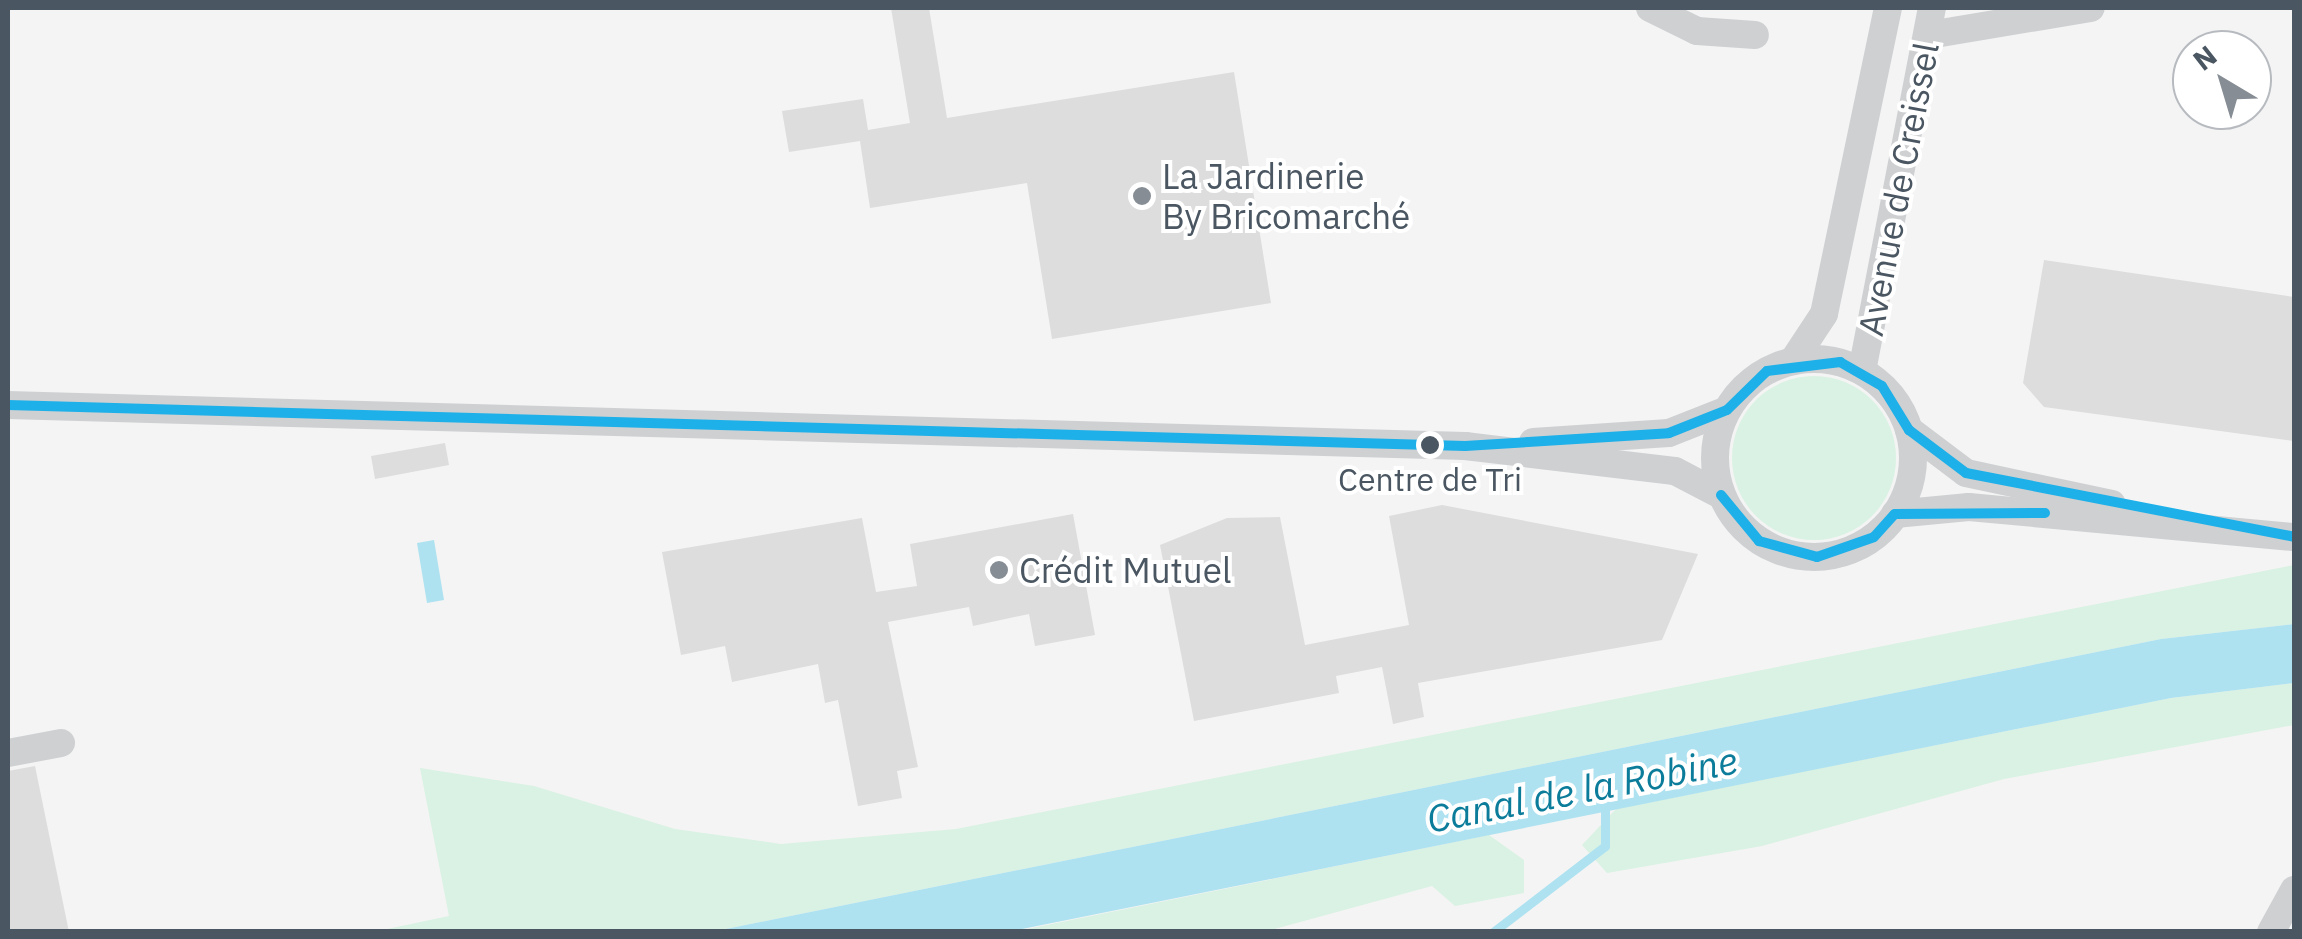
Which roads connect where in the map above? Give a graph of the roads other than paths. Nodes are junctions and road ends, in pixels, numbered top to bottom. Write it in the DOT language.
graph roads {
  1 [pos="1888,8"];
  2 [pos="2091,8"];
  3 [pos="1665,12"];
  4 [pos="1930,21"];
  5 [pos="1754,35"];
  6 [pos="1793,361"];
  7 [pos="1862,371"];
  8 [pos="8,405"];
  9 [pos="1727,410"];
  10 [pos="1909,430"];
  11 [pos="1465,446"];
  12 [pos="1721,494"];
  13 [pos="1895,514"];
  14 [pos="2221,528"];
  15 [pos="2294,537"];
  16 [pos="61,743"];
  17 [pos="8,753"];
  18 [pos="2294,890"];
  19 [pos="2271,932"];
  1 -- 6 [label="street, Avenue de Creissel"];
  2 -- 4 [label="street"];
  3 -- 5 [label="street"];
  4 -- 7 [label="street, Avenue de Creissel"];
  6 -- 7 [label="street"];
  6 -- 9 [label="street"];
  7 -- 10 [label="street"];
  8 -- 11 [label="street"];
  9 -- 11 [label="street"];
  9 -- 12 [label="street"];
  10 -- 13 [label="street"];
  10 -- 14 [label="street"];
  11 -- 12 [label="street"];
  12 -- 13 [label="street"];
  13 -- 14 [label="street"];
  14 -- 15 [label="street"];
  16 -- 17 [label="street"];
  18 -- 19 [label="street"];
}
